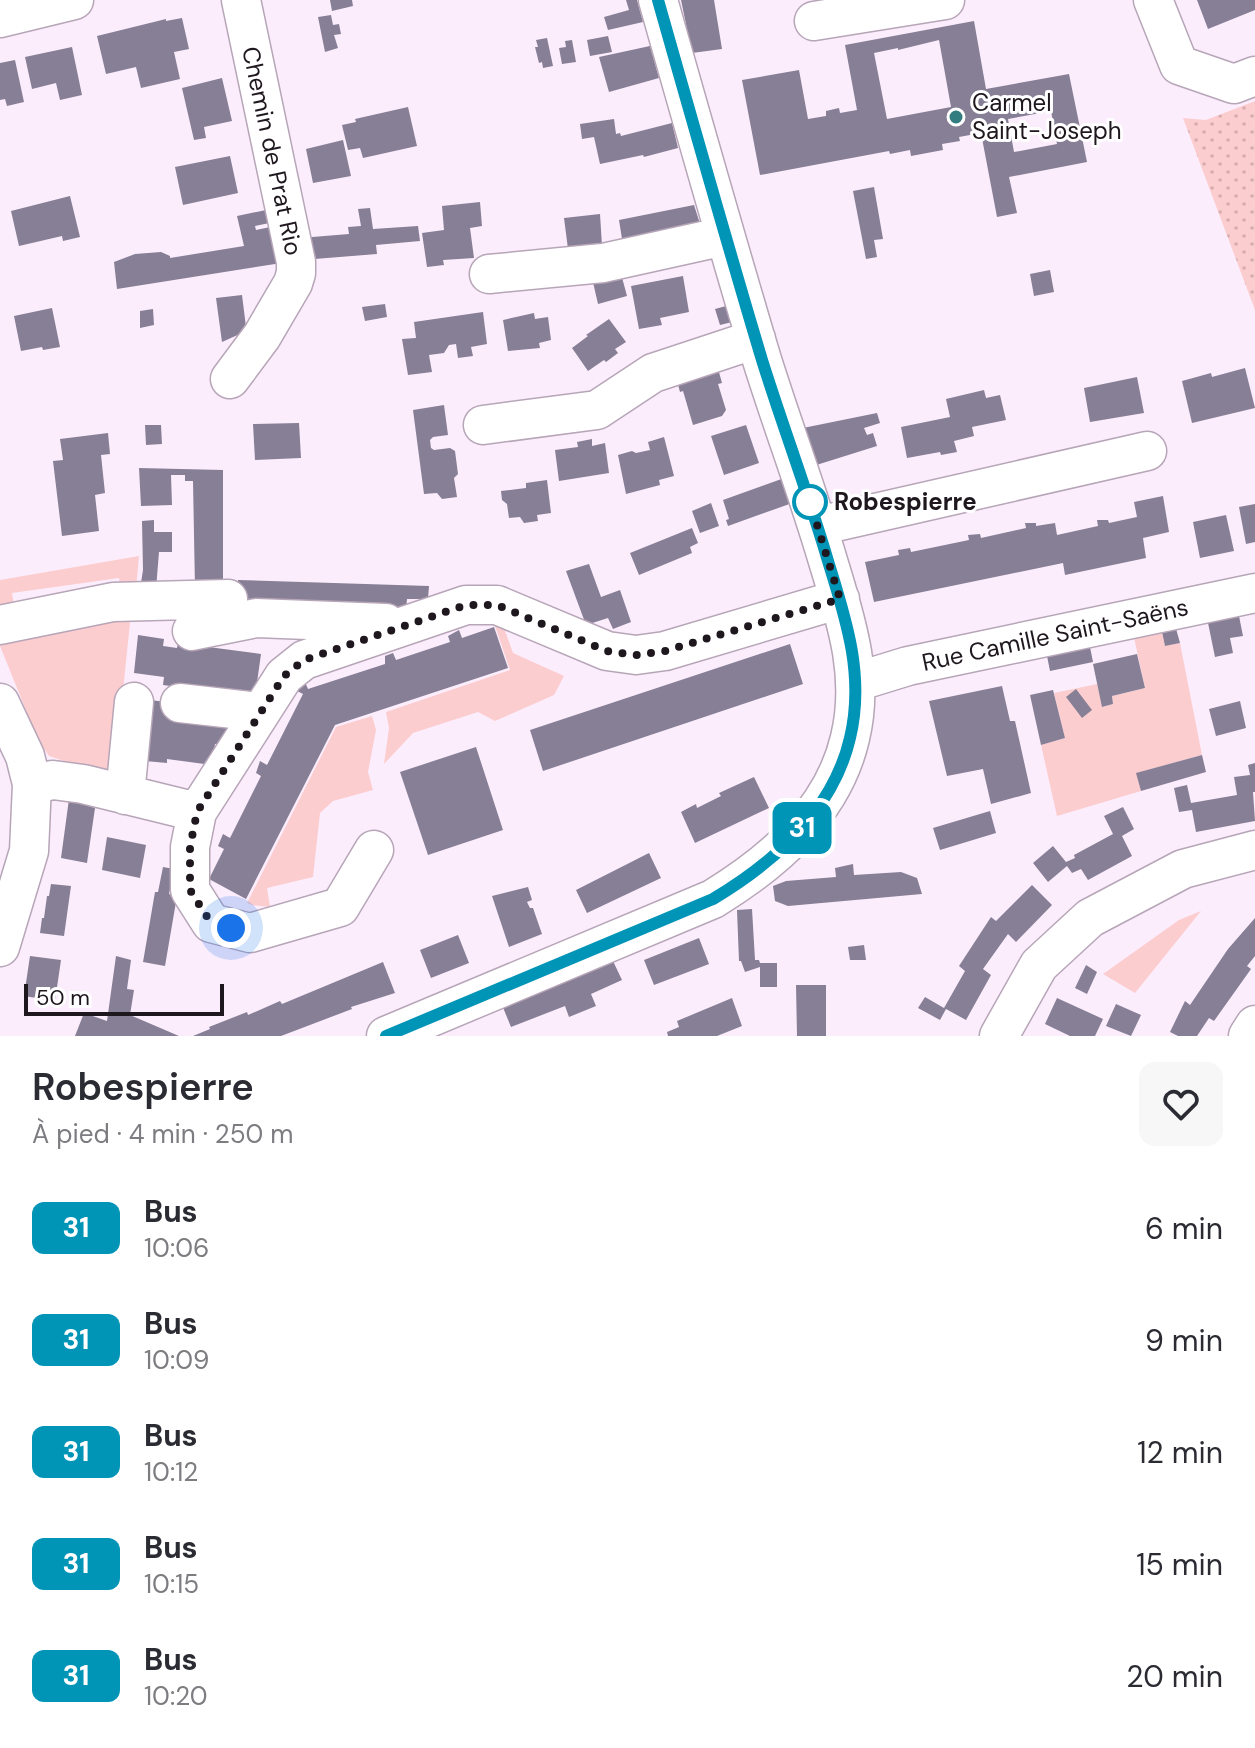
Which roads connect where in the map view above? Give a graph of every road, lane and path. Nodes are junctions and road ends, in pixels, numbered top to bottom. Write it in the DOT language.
graph roads {
  1 [pos="74,0"];
  2 [pos="241,0"];
  3 [pos="658,0"];
  4 [pos="945,0"];
  5 [pos="1153,0"];
  6 [pos="0,18"];
  7 [pos="814,21"];
  8 [pos="1255,76"];
  9 [pos="725,236"];
  10 [pos="489,274"];
  11 [pos="756,339"];
  12 [pos="230,379"];
  13 [pos="483,425"];
  14 [pos="1147,451"];
  15 [pos="818,526"];
  16 [pos="1255,593"];
  17 [pos="228,599"];
  18 [pos="840,599"];
  19 [pos="409,624"];
  20 [pos="0,625"];
  21 [pos="192,631"];
  22 [pos="856,682"];
  23 [pos="134,702"];
  24 [pos="0,703"];
  25 [pos="180,703"];
  26 [pos="260,712"];
  27 [pos="32,784"];
  28 [pos="125,795"];
  29 [pos="197,812"];
  30 [pos="374,850"];
  31 [pos="1255,850"];
  32 [pos="0,947"];
  33 [pos="1255,1025"];
  34 [pos="386,1036"];
  35 [pos="999,1036"];
  36 [pos="1248,1036"];
  1 -- 6 [label="street"];
  2 -- 12 [label="street, Chemin de Prat Rio"];
  3 -- 9 [label="street"];
  4 -- 7 [label="street"];
  5 -- 8 [label="street"];
  9 -- 10 [label="street"];
  9 -- 11 [label="street"];
  11 -- 13 [label="street"];
  11 -- 15 [label="street"];
  14 -- 15 [label="street"];
  15 -- 18 [label="street"];
  16 -- 22 [label="street, Rue Camille Saint-Saëns"];
  17 -- 20 [label="street"];
  18 -- 19 [label="street"];
  18 -- 22 [label="street"];
  19 -- 21 [label="street"];
  19 -- 26 [label="street"];
  22 -- 34 [label="street"];
  23 -- 28 [label="street"];
  24 -- 27 [label="street"];
  25 -- 26 [label="street"];
  26 -- 29 [label="street"];
  27 -- 28 [label="street"];
  27 -- 32 [label="street"];
  28 -- 29 [label="street"];
  29 -- 30 [label="street"];
  31 -- 35 [label="street"];
  33 -- 36 [label="street"];
}
